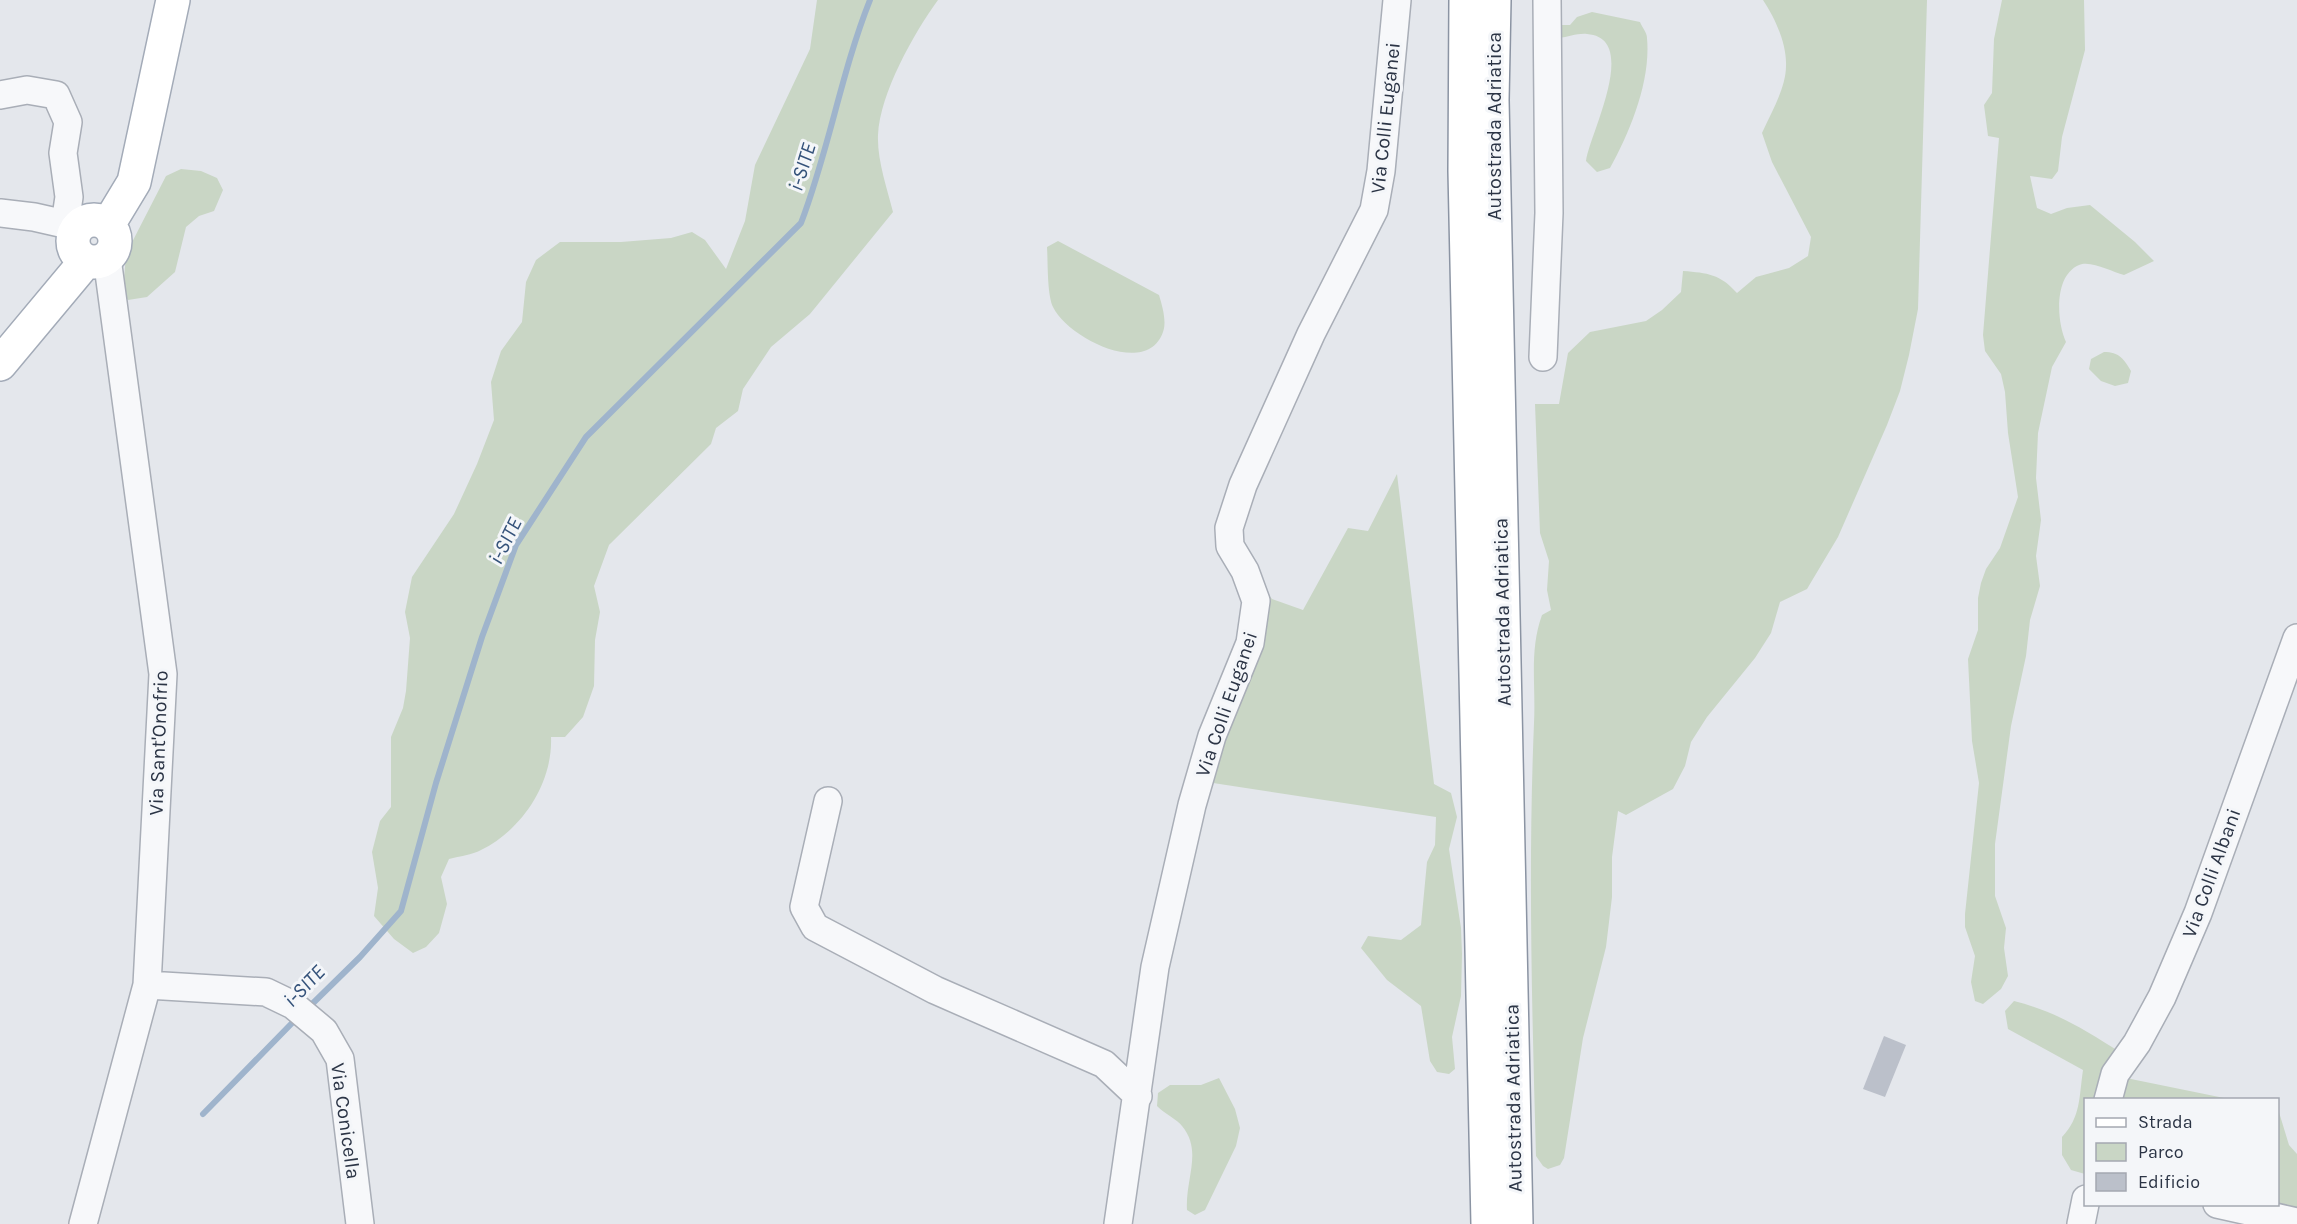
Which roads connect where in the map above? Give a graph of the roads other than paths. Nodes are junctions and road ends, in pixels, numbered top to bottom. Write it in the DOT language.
graph roads {
  1 [pos="173,0"];
  2 [pos="1397,0"];
  3 [pos="1466,0"];
  4 [pos="1494,0"];
  5 [pos="1547,0"];
  6 [pos="0,95"];
  7 [pos="0,213"];
  8 [pos="84,225"];
  9 [pos="97,259"];
  10 [pos="1543,357"];
  11 [pos="0,364"];
  12 [pos="2297,638"];
  13 [pos="828,801"];
  14 [pos="147,985"];
  15 [pos="1138,1096"];
  16 [pos="2109,1098"];
  17 [pos="2084,1205"];
  18 [pos="2226,1206"];
  19 [pos="2297,1222"];
  20 [pos="83,1224"];
  21 [pos="360,1224"];
  22 [pos="1118,1224"];
  23 [pos="1488,1224"];
  24 [pos="1516,1224"];
  25 [pos="2081,1224"];
  1 -- 8 [label="main road"];
  2 -- 15 [label="street, Via Colli Euganei"];
  3 -- 23 [label="main road, Autostrada Adriatica"];
  4 -- 24 [label="main road, Autostrada Adriatica"];
  5 -- 10 [label="street"];
  6 -- 8 [label="street"];
  7 -- 8 [label="street"];
  8 -- 9 [label="main road"];
  9 -- 11 [label="main road"];
  9 -- 14 [label="street, Via Sant'Onofrio"];
  12 -- 16 [label="street, Via Colli Albani"];
  13 -- 15 [label="street"];
  14 -- 20 [label="street, Via Sant'Onofrio"];
  14 -- 21 [label="street, Via Conicella"];
  15 -- 22 [label="street, Via Colli Euganei"];
  17 -- 25 [label="street"];
  18 -- 19 [label="street"];
}
